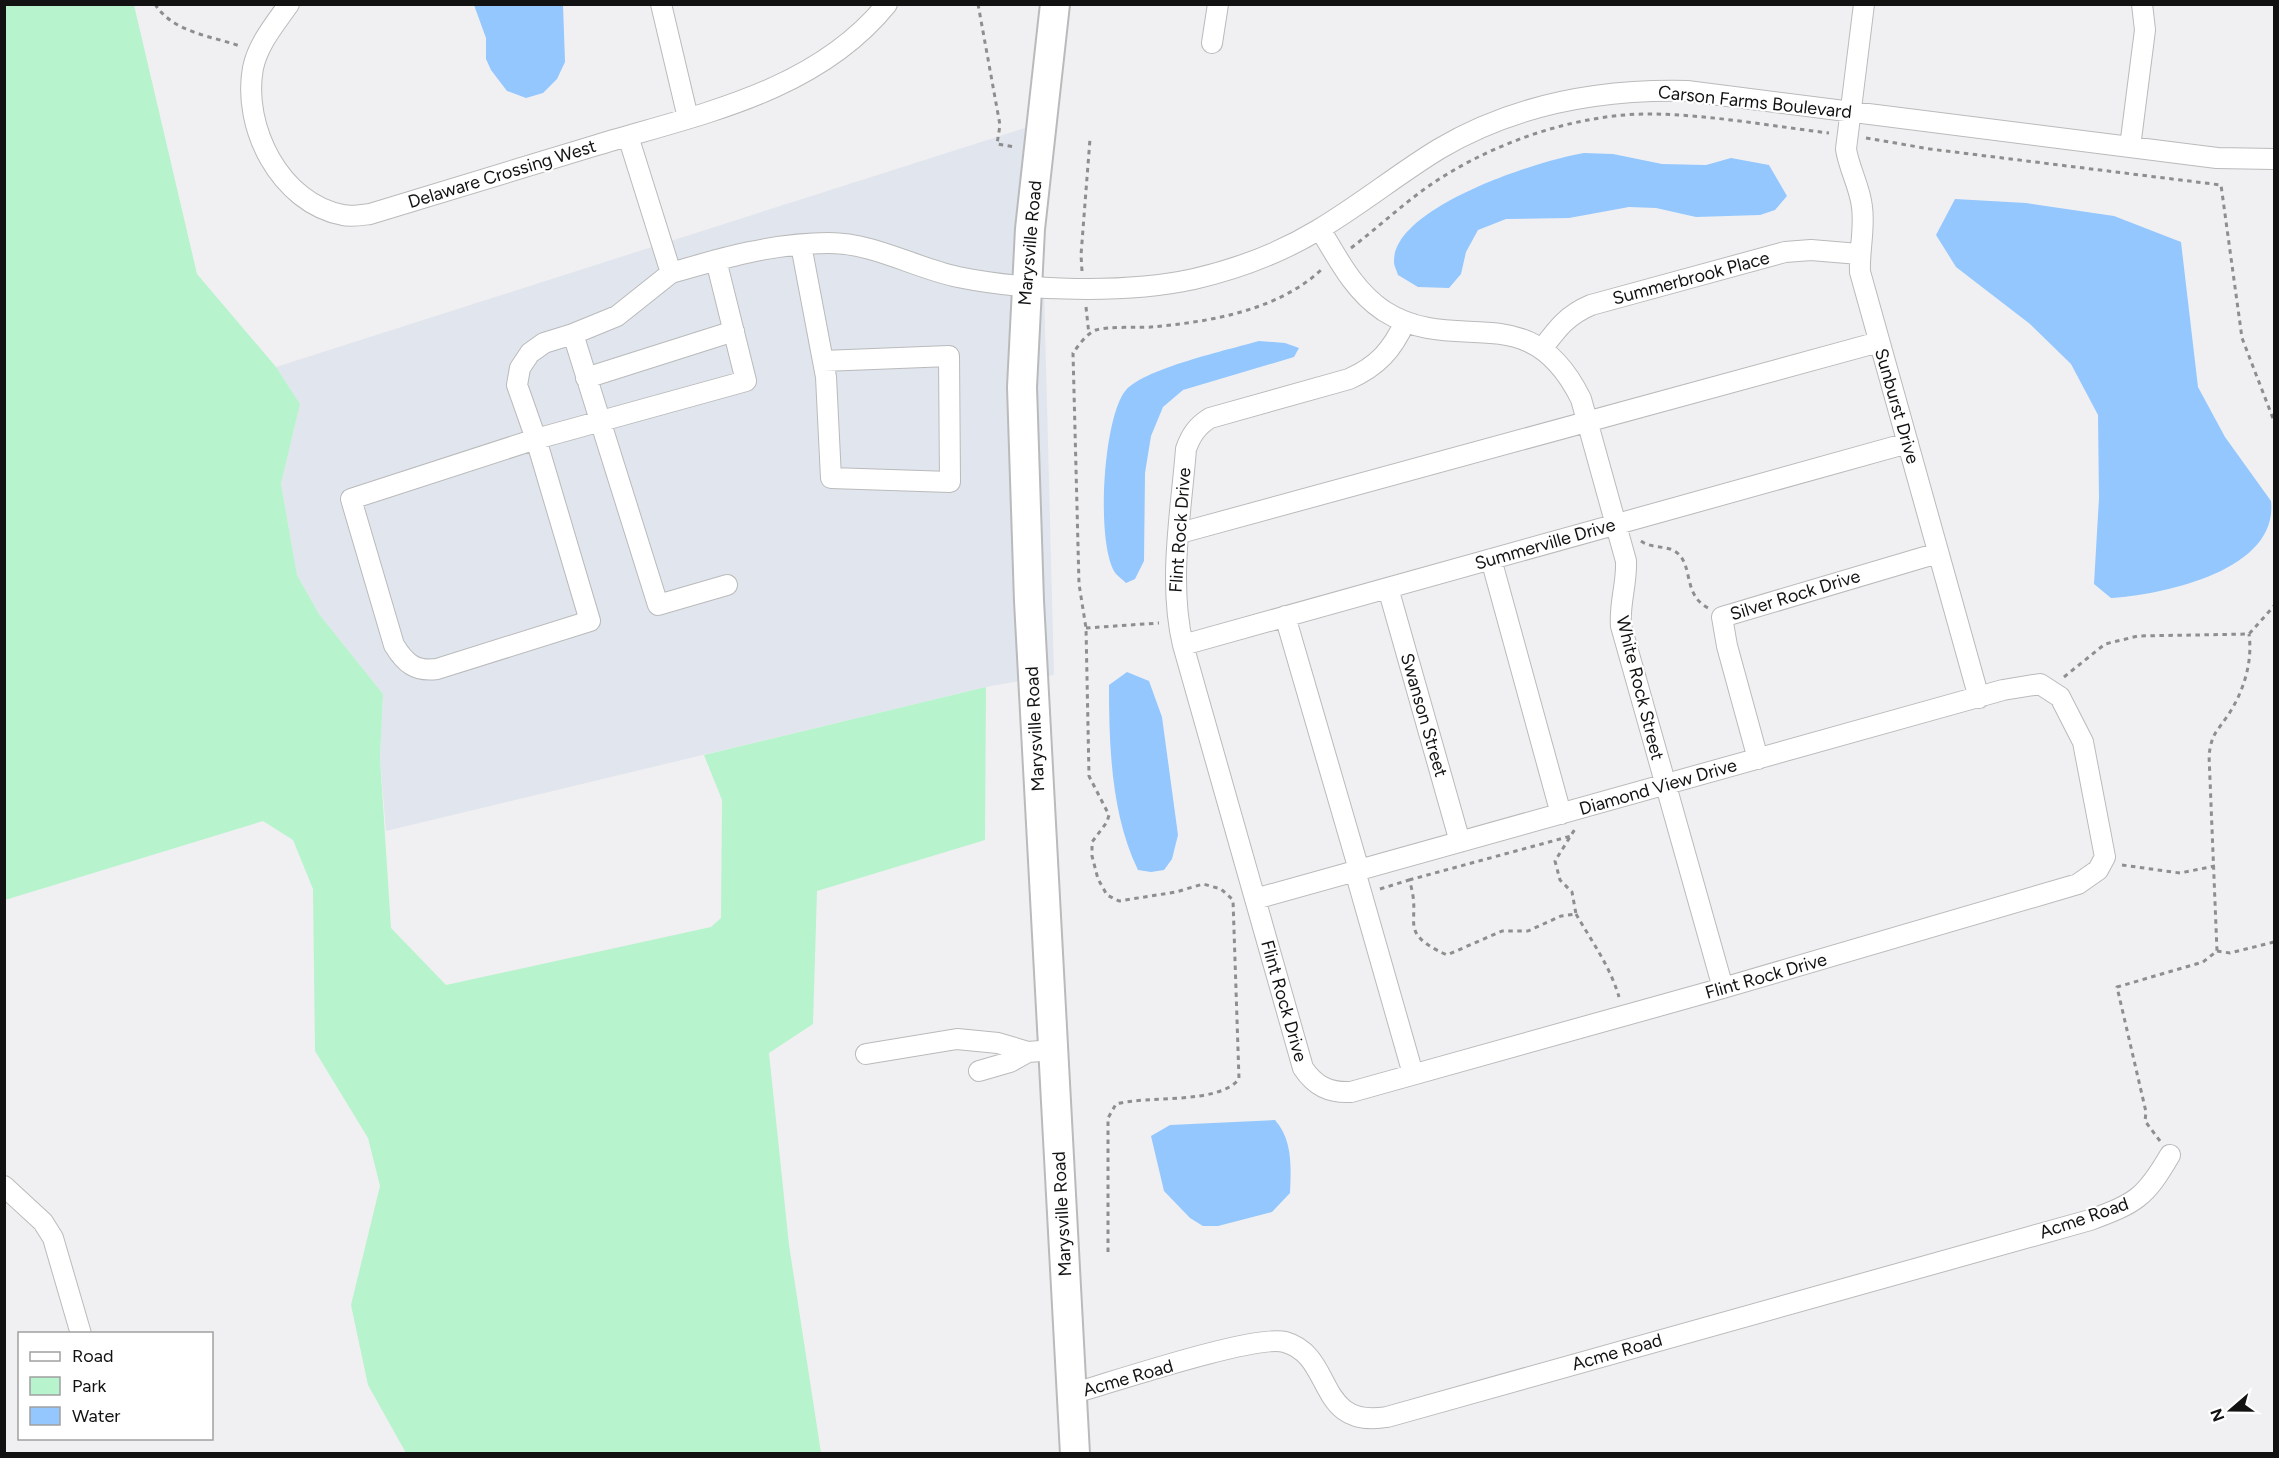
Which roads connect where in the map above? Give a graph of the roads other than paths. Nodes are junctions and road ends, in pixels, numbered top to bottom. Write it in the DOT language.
graph roads {
  1 [pos="289,4"];
  2 [pos="661,4"];
  3 [pos="887,4"];
  4 [pos="1055,4"];
  5 [pos="1218,4"];
  6 [pos="1864,4"];
  7 [pos="2142,4"];
  8 [pos="1212,43"];
  9 [pos="1851,112"];
  10 [pos="688,118"];
  11 [pos="628,136"];
  12 [pos="2130,147"];
  13 [pos="2274,159"];
  14 [pos="1320,229"];
  15 [pos="801,245"];
  16 [pos="1859,254"];
  17 [pos="716,260"];
  18 [pos="671,273"];
  19 [pos="1026,285"];
  20 [pos="1406,322"];
  21 [pos="734,332"];
  22 [pos="573,334"];
  23 [pos="1879,342"];
  24 [pos="1542,349"];
  25 [pos="824,369"];
  26 [pos="586,378"];
  27 [pos="1587,421"];
  28 [pos="599,422"];
  29 [pos="536,439"];
  30 [pos="1908,443"];
  31 [pos="1617,524"];
  32 [pos="1180,533"];
  33 [pos="1938,553"];
  34 [pos="1491,559"];
  35 [pos="727,585"];
  36 [pos="1388,588"];
  37 [pos="1285,616"];
  38 [pos="1183,645"];
  39 [pos="1979,698"];
  40 [pos="1758,759"];
  41 [pos="1665,785"];
  42 [pos="1569,819"];
  43 [pos="1460,842"];
  44 [pos="2100,867"];
  45 [pos="1357,871"];
  46 [pos="1255,899"];
  47 [pos="1723,988"];
  48 [pos="1040,1051"];
  49 [pos="866,1054"];
  50 [pos="978,1071"];
  51 [pos="1413,1074"];
  52 [pos="2170,1155"];
  53 [pos="4,1186"];
  54 [pos="80,1332"];
  55 [pos="1071,1394"];
  56 [pos="1075,1454"];
  1 -- 11 [label="street, Delaware Crossing West"];
  2 -- 10 [label="street"];
  3 -- 10 [label="street, Delaware Crossing West"];
  4 -- 19 [label="highway, Marysville Road"];
  5 -- 8 [label="street"];
  6 -- 9 [label="street, Sunburst Drive"];
  7 -- 12 [label="street"];
  9 -- 12 [label="street, Carson Farms Boulevard"];
  9 -- 14 [label="street, Carson Farms Boulevard"];
  9 -- 16 [label="street, Sunburst Drive"];
  10 -- 11 [label="street, Delaware Crossing West"];
  11 -- 18 [label="street"];
  12 -- 13 [label="street, Carson Farms Boulevard"];
  14 -- 19 [label="street, Carson Farms Boulevard"];
  14 -- 20 [label="street"];
  15 -- 17 [label="street, Carson Farms Boulevard"];
  15 -- 19 [label="street, Carson Farms Boulevard"];
  15 -- 25 [label="street"];
  16 -- 23 [label="street, Sunburst Drive"];
  16 -- 24 [label="street, Summerbrook Place"];
  17 -- 18 [label="street, Carson Farms Boulevard"];
  17 -- 21 [label="street"];
  18 -- 22 [label="street"];
  19 -- 48 [label="highway, Marysville Road"];
  20 -- 24 [label="street, White Rock Street"];
  20 -- 32 [label="street, Flint Rock Drive"];
  21 -- 26 [label="street"];
  21 -- 28 [label="street"];
  22 -- 26 [label="street"];
  22 -- 29 [label="street"];
  23 -- 27 [label="street"];
  23 -- 30 [label="street, Sunburst Drive"];
  24 -- 27 [label="street, White Rock Street"];
  25 -- 25 [label="street"];
  26 -- 28 [label="street"];
  27 -- 31 [label="street, White Rock Street"];
  27 -- 32 [label="street"];
  28 -- 29 [label="street"];
  28 -- 35 [label="street"];
  29 -- 29 [label="street"];
  30 -- 31 [label="street, Summerville Drive"];
  30 -- 33 [label="street, Sunburst Drive"];
  31 -- 34 [label="street, Summerville Drive"];
  31 -- 41 [label="street, White Rock Street"];
  32 -- 38 [label="street, Flint Rock Drive"];
  33 -- 39 [label="street, Sunburst Drive"];
  33 -- 40 [label="street, Silver Rock Drive"];
  34 -- 36 [label="street, Summerville Drive"];
  34 -- 42 [label="street"];
  36 -- 37 [label="street, Summerville Drive"];
  36 -- 43 [label="street, Swanson Street"];
  37 -- 38 [label="street, Summerville Drive"];
  37 -- 45 [label="street"];
  38 -- 46 [label="street, Flint Rock Drive"];
  39 -- 40 [label="street, Diamond View Drive"];
  39 -- 44 [label="street, Diamond View Drive"];
  40 -- 41 [label="street, Diamond View Drive"];
  41 -- 42 [label="street, Diamond View Drive"];
  41 -- 47 [label="street, White Rock Street"];
  42 -- 43 [label="street, Diamond View Drive"];
  43 -- 45 [label="street, Diamond View Drive"];
  44 -- 47 [label="street, Flint Rock Drive"];
  45 -- 46 [label="street, Diamond View Drive"];
  45 -- 51 [label="street"];
  46 -- 51 [label="street, Flint Rock Drive"];
  47 -- 51 [label="street, Flint Rock Drive"];
  48 -- 49 [label="street"];
  48 -- 50 [label="street"];
  48 -- 55 [label="highway, Marysville Road"];
  52 -- 55 [label="street, Acme Road"];
  53 -- 54 [label="street"];
  55 -- 56 [label="highway, Marysville Road"];
}
